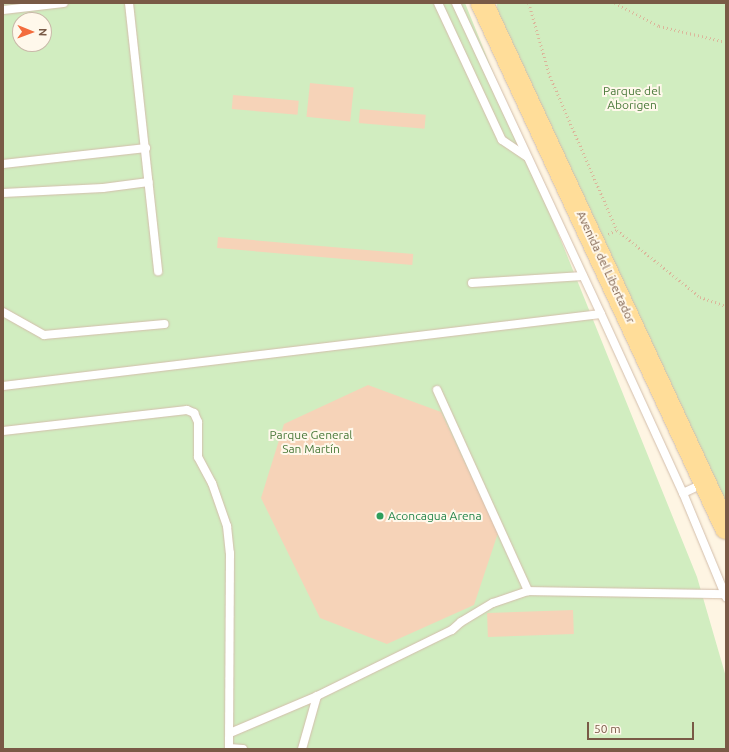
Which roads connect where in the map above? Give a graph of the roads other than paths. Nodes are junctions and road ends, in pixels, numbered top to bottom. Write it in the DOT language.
graph roads {
  1 [pos="64,3"];
  2 [pos="129,3"];
  3 [pos="438,3"];
  4 [pos="456,3"];
  5 [pos="482,3"];
  6 [pos="497,3"];
  7 [pos="3,10"];
  8 [pos="498,34"];
  9 [pos="146,148"];
  10 [pos="527,158"];
  11 [pos="3,164"];
  12 [pos="149,182"];
  13 [pos="3,193"];
  14 [pos="158,271"];
  15 [pos="584,276"];
  16 [pos="472,283"];
  17 [pos="3,312"];
  18 [pos="601,314"];
  19 [pos="165,324"];
  20 [pos="3,386"];
  21 [pos="437,390"];
  22 [pos="3,431"];
  23 [pos="709,486"];
  24 [pos="683,493"];
  25 [pos="726,511"];
  26 [pos="726,528"];
  27 [pos="528,591"];
  28 [pos="725,596"];
  29 [pos="317,696"];
  30 [pos="230,733"];
  31 [pos="229,748"];
  32 [pos="243,749"];
  33 [pos="302,749"];
  1 -- 7 [label="lane"];
  2 -- 9 [label="lane"];
  3 -- 10 [label="lane"];
  4 -- 10 [label="lane"];
  5 -- 8 [label="main road"];
  6 -- 8 [label="main road, Avenida del Libertador"];
  8 -- 23 [label="main road, Avenida del Libertador"];
  9 -- 11 [label="lane"];
  9 -- 12 [label="lane"];
  10 -- 15 [label="lane"];
  12 -- 13 [label="lane"];
  12 -- 14 [label="lane"];
  15 -- 16 [label="lane"];
  15 -- 18 [label="lane"];
  17 -- 19 [label="lane"];
  18 -- 20 [label="lane"];
  18 -- 24 [label="lane"];
  21 -- 27 [label="lane"];
  22 -- 30 [label="lane"];
  23 -- 24 [label="lane"];
  23 -- 25 [label="main road"];
  23 -- 26 [label="main road, Avenida del Libertador"];
  24 -- 28 [label="lane"];
  27 -- 28 [label="lane"];
  27 -- 29 [label="lane"];
  29 -- 30 [label="lane"];
  29 -- 33 [label="lane"];
  30 -- 31 [label="lane"];
  31 -- 32 [label="lane"];
}
